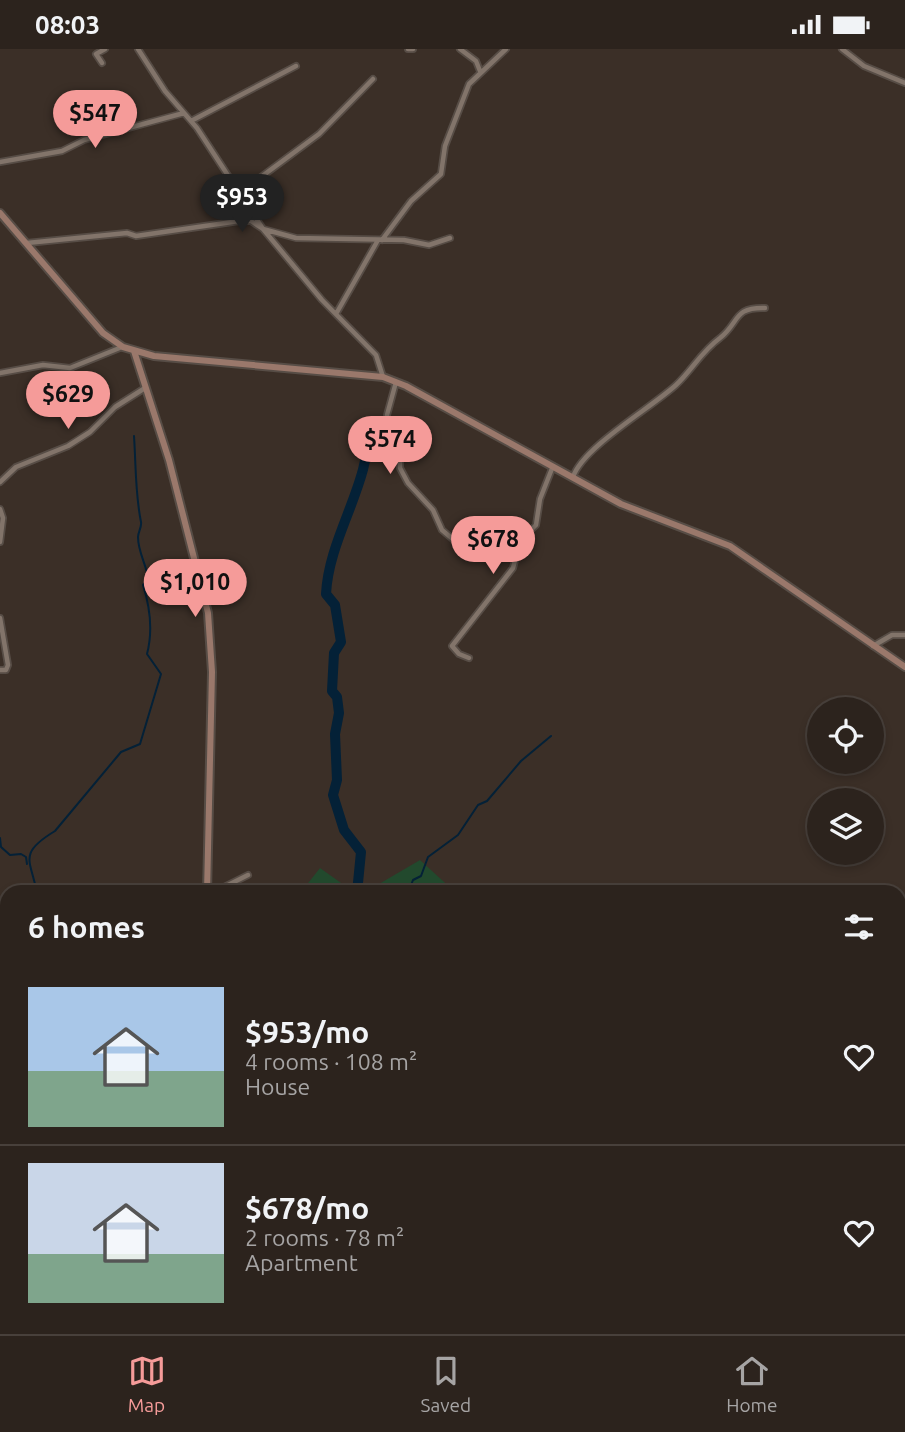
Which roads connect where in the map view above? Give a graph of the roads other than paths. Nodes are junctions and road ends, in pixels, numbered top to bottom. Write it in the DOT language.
graph roads {
  1 [pos="105,49"];
  2 [pos="138,49"];
  3 [pos="460,49"];
  4 [pos="506,49"];
  5 [pos="842,49"];
  6 [pos="102,63"];
  7 [pos="296,66"];
  8 [pos="480,71"];
  9 [pos="373,79"];
  10 [pos="905,83"];
  11 [pos="184,113"];
  12 [pos="191,121"];
  13 [pos="0,162"];
  14 [pos="238,194"];
  15 [pos="0,213"];
  16 [pos="263,229"];
  17 [pos="450,238"];
  18 [pos="379,240"];
  19 [pos="26,243"];
  20 [pos="765,308"];
  21 [pos="336,314"];
  22 [pos="123,347"];
  23 [pos="134,351"];
  24 [pos="0,373"];
  25 [pos="383,377"];
  26 [pos="396,382"];
  27 [pos="145,388"];
  28 [pos="553,466"];
  29 [pos="573,478"];
  30 [pos="0,482"];
  31 [pos="0,509"];
  32 [pos="0,542"];
  33 [pos="461,546"];
  34 [pos="0,618"];
  35 [pos="905,635"];
  36 [pos="872,646"];
  37 [pos="469,658"];
  38 [pos="905,667"];
  39 [pos="0,670"];
  40 [pos="248,875"];
  41 [pos="207,885"];
  42 [pos="228,885"];
  1 -- 6 [label="street"];
  2 -- 11 [label="street"];
  3 -- 8 [label="street"];
  4 -- 8 [label="street"];
  5 -- 10 [label="street"];
  7 -- 12 [label="street"];
  8 -- 18 [label="street"];
  9 -- 14 [label="street"];
  11 -- 12 [label="street"];
  11 -- 13 [label="street"];
  12 -- 14 [label="street"];
  14 -- 16 [label="street"];
  15 -- 19 [label="street"];
  16 -- 18 [label="street"];
  16 -- 19 [label="street"];
  16 -- 21 [label="street"];
  17 -- 18 [label="street"];
  18 -- 21 [label="street"];
  19 -- 22 [label="street"];
  20 -- 29 [label="street"];
  21 -- 25 [label="street"];
  22 -- 23 [label="street"];
  22 -- 24 [label="street"];
  23 -- 25 [label="street"];
  23 -- 27 [label="street"];
  25 -- 26 [label="street"];
  26 -- 28 [label="street"];
  26 -- 33 [label="street"];
  27 -- 30 [label="street"];
  27 -- 41 [label="street"];
  28 -- 29 [label="street"];
  28 -- 37 [label="street"];
  29 -- 36 [label="street"];
  31 -- 32 [label="street"];
  34 -- 39 [label="street"];
  35 -- 36 [label="street"];
  36 -- 38 [label="street"];
  40 -- 42 [label="street"];
}
